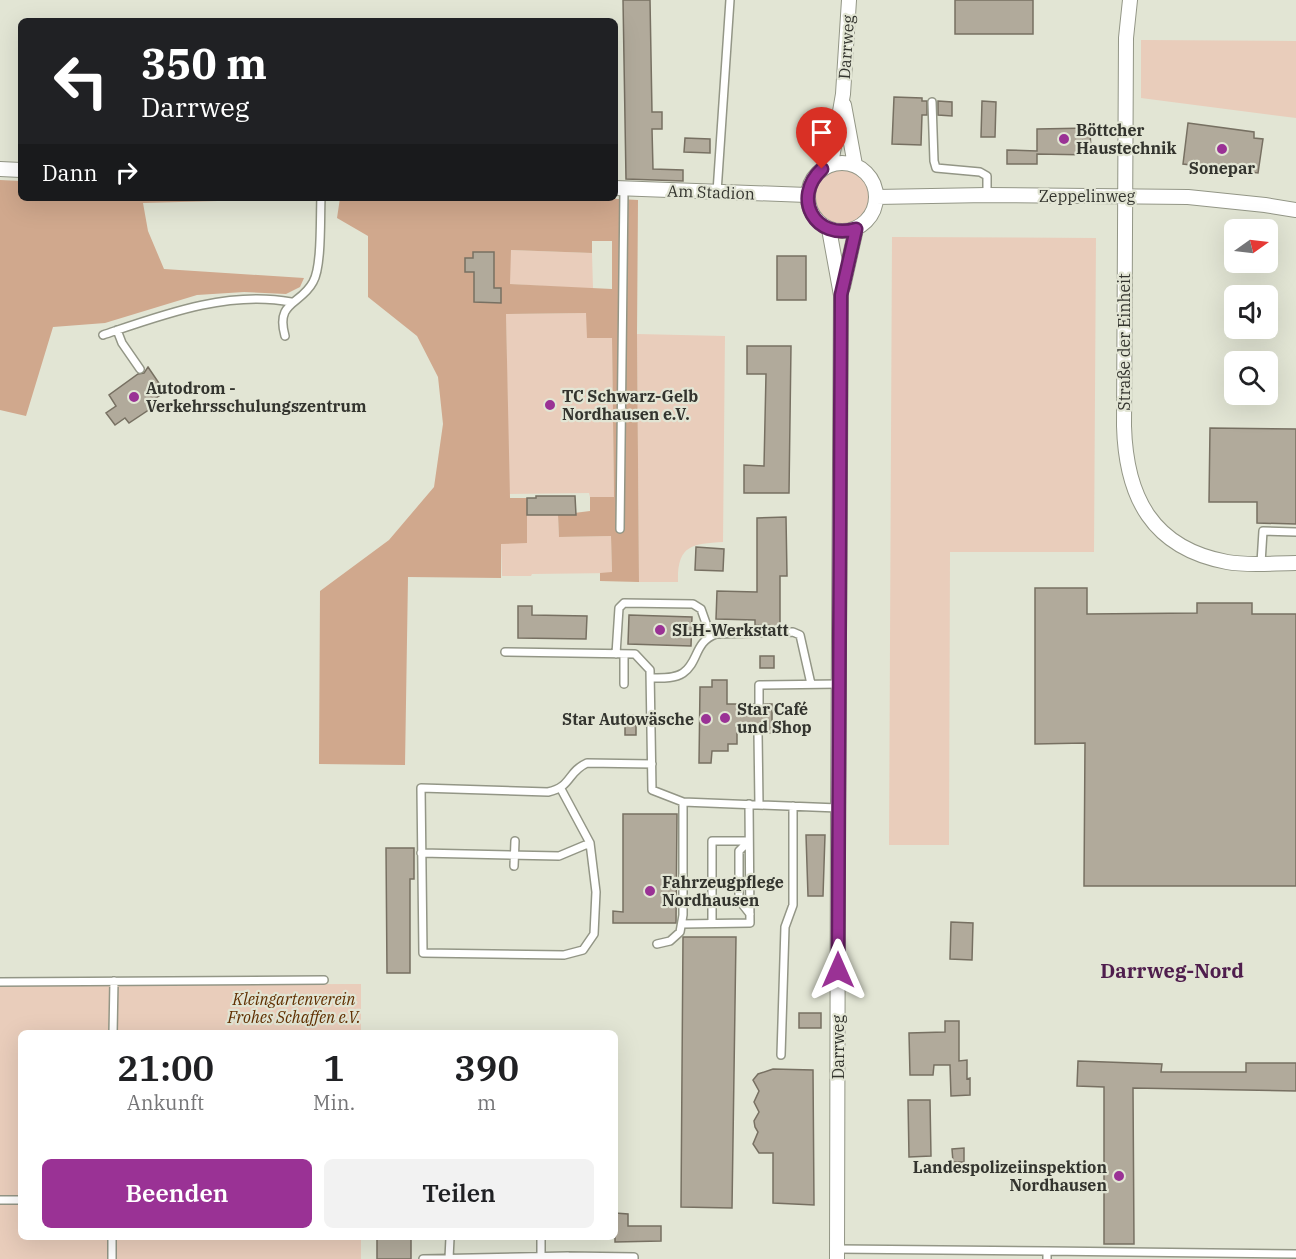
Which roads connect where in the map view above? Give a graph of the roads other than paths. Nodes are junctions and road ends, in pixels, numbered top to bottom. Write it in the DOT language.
graph roads {
  1 [pos="730,0"];
  2 [pos="849,0"];
  3 [pos="1130,0"];
  4 [pos="843,94"];
  5 [pos="932,102"];
  6 [pos="831,164"];
  7 [pos="855,165"];
  8 [pos="0,169"];
  9 [pos="18,170"];
  10 [pos="619,189"];
  11 [pos="717,192"];
  12 [pos="807,195"];
  13 [pos="987,195"];
  14 [pos="876,197"];
  15 [pos="1125,197"];
  16 [pos="321,201"];
  17 [pos="1296,210"];
  18 [pos="829,229"];
  19 [pos="856,229"];
  20 [pos="841,295"];
  21 [pos="291,302"];
  22 [pos="117,330"];
  23 [pos="103,335"];
  24 [pos="285,336"];
  25 [pos="140,369"];
  26 [pos="620,529"];
  27 [pos="1296,532"];
  28 [pos="1261,563"];
  29 [pos="1296,563"];
  30 [pos="707,637"];
  31 [pos="504,652"];
  32 [pos="620,654"];
  33 [pos="651,678"];
  34 [pos="624,684"];
  35 [pos="811,684"];
  36 [pos="839,684"];
  37 [pos="759,704"];
  38 [pos="758,733"];
  39 [pos="652,764"];
  40 [pos="561,789"];
  41 [pos="683,802"];
  42 [pos="749,804"];
  43 [pos="759,805"];
  44 [pos="793,806"];
  45 [pos="838,808"];
  46 [pos="515,841"];
  47 [pos="749,841"];
  48 [pos="590,843"];
  49 [pos="421,853"];
  50 [pos="515,855"];
  51 [pos="514,866"];
  52 [pos="750,915"];
  53 [pos="712,923"];
  54 [pos="682,924"];
  55 [pos="657,944"];
  56 [pos="324,980"];
  57 [pos="114,981"];
  58 [pos="0,982"];
  59 [pos="113,1030"];
  60 [pos="781,1055"];
  61 [pos="0,1200"];
  62 [pos="18,1200"];
  63 [pos="112,1240"];
  64 [pos="450,1240"];
  65 [pos="541,1240"];
  66 [pos="1047,1251"];
  67 [pos="838,1254"];
  68 [pos="1296,1254"];
  69 [pos="541,1257"];
  70 [pos="449,1258"];
  71 [pos="568,1258"];
  72 [pos="112,1259"];
  73 [pos="423,1259"];
  74 [pos="634,1259"];
  75 [pos="1047,1259"];
  1 -- 11 [label="lane"];
  2 -- 4 [label="street, Darrweg"];
  3 -- 15 [label="street, Straße der Einheit"];
  4 -- 6 [label="street, Darrweg"];
  4 -- 7 [label="street, Darrweg"];
  5 -- 13 [label="lane"];
  6 -- 7 [label="street"];
  6 -- 12 [label="street"];
  7 -- 14 [label="street"];
  8 -- 9 [label="street"];
  10 -- 11 [label="street, Am Stadion"];
  10 -- 26 [label="lane"];
  11 -- 12 [label="street, Am Stadion"];
  12 -- 18 [label="street"];
  13 -- 14 [label="street, Zeppelinweg"];
  13 -- 15 [label="street, Zeppelinweg"];
  14 -- 19 [label="street, Darrweg"];
  15 -- 17 [label="street, Zeppelinweg"];
  15 -- 28 [label="street, Straße der Einheit"];
  16 -- 21 [label="lane"];
  18 -- 19 [label="street"];
  18 -- 20 [label="street, Darrweg"];
  19 -- 20 [label="street, Darrweg"];
  20 -- 36 [label="street, Darrweg"];
  21 -- 22 [label="lane"];
  21 -- 24 [label="lane"];
  22 -- 23 [label="lane"];
  22 -- 25 [label="lane"];
  27 -- 28 [label="lane"];
  28 -- 29 [label="street, Straße der Einheit"];
  30 -- 32 [label="lane"];
  30 -- 33 [label="lane"];
  30 -- 35 [label="lane"];
  31 -- 32 [label="lane"];
  32 -- 33 [label="lane"];
  32 -- 34 [label="lane"];
  33 -- 39 [label="lane"];
  35 -- 36 [label="lane"];
  35 -- 37 [label="lane"];
  36 -- 45 [label="street, Darrweg"];
  38 -- 43 [label="lane"];
  39 -- 40 [label="lane"];
  39 -- 41 [label="lane"];
  40 -- 48 [label="lane"];
  40 -- 49 [label="lane"];
  41 -- 42 [label="lane"];
  41 -- 54 [label="lane"];
  42 -- 43 [label="lane"];
  42 -- 47 [label="lane"];
  43 -- 44 [label="lane"];
  44 -- 45 [label="lane"];
  44 -- 60 [label="lane"];
  45 -- 67 [label="street, Darrweg"];
  46 -- 50 [label="lane"];
  47 -- 52 [label="lane"];
  47 -- 52 [label="lane"];
  47 -- 53 [label="lane"];
  48 -- 49 [label="lane"];
  48 -- 50 [label="lane"];
  49 -- 50 [label="lane"];
  50 -- 51 [label="lane"];
  52 -- 53 [label="lane"];
  53 -- 54 [label="lane"];
  54 -- 55 [label="lane"];
  56 -- 57 [label="lane"];
  57 -- 58 [label="lane"];
  57 -- 59 [label="lane"];
  61 -- 62 [label="lane"];
  63 -- 72 [label="lane"];
  64 -- 70 [label="lane"];
  65 -- 69 [label="lane"];
  66 -- 67 [label="lane"];
  66 -- 68 [label="lane"];
  66 -- 75 [label="lane"];
  69 -- 70 [label="lane"];
  69 -- 71 [label="lane"];
  70 -- 73 [label="lane"];
  71 -- 74 [label="lane"];
}
